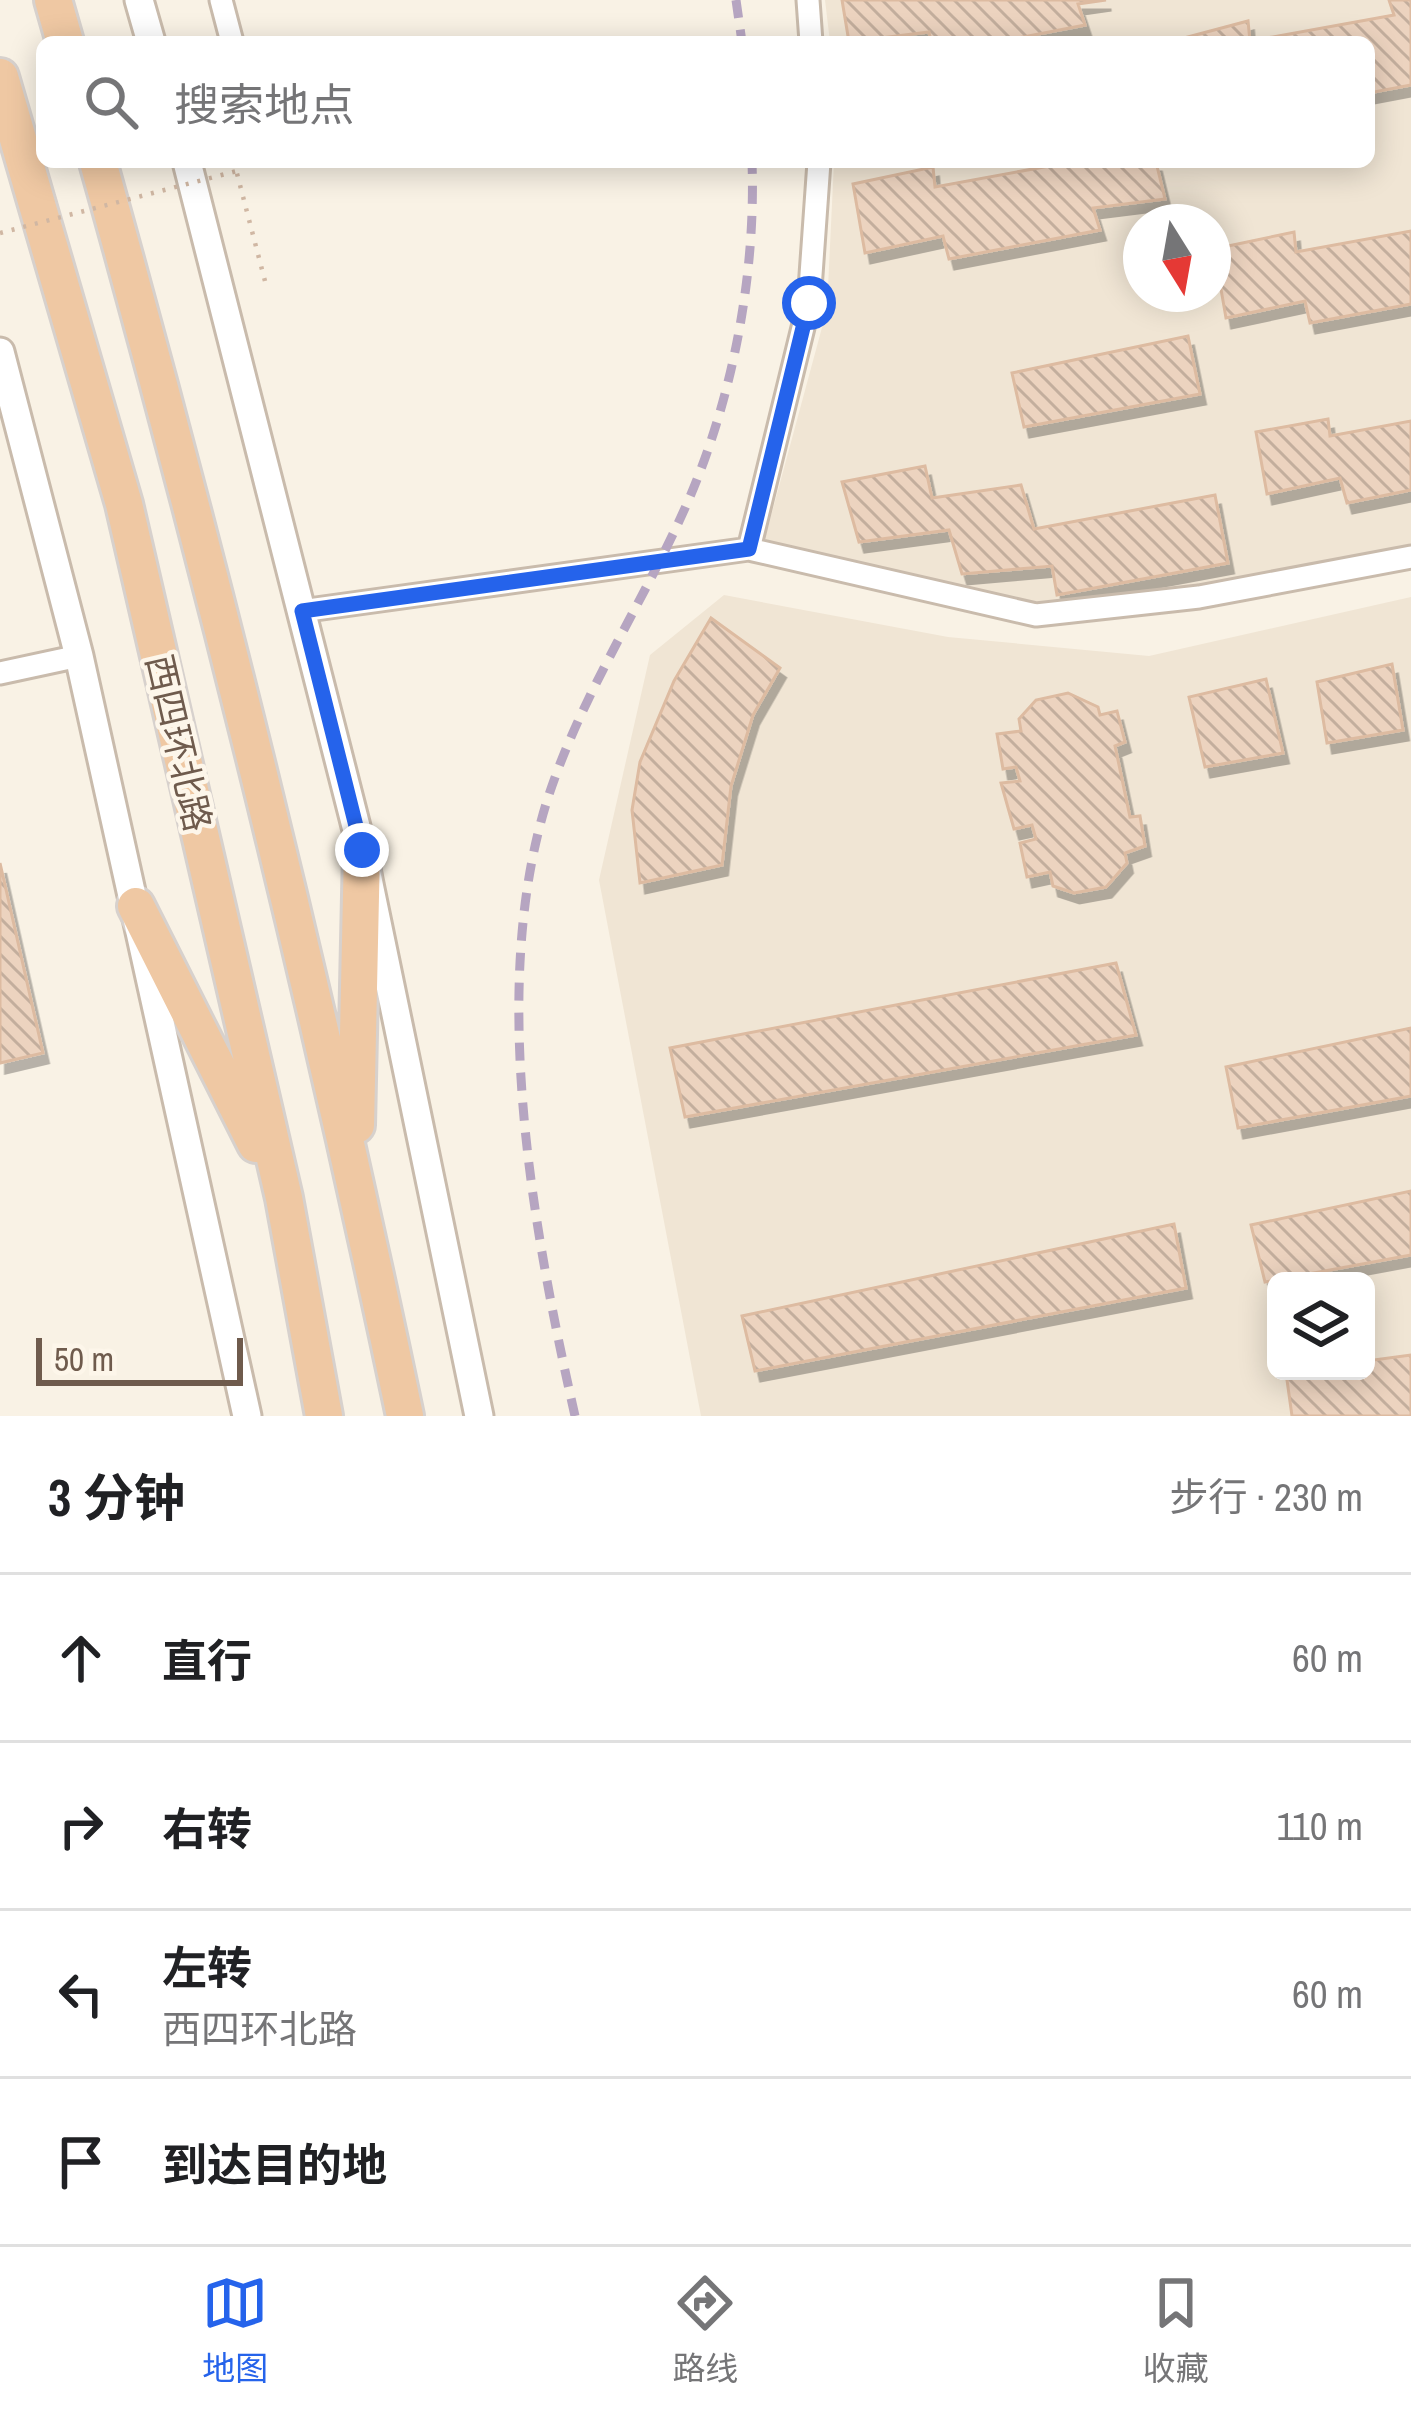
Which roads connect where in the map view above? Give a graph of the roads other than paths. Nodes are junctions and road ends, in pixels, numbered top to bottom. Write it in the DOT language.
graph roads {
  1 [pos="53,0"];
  2 [pos="139,0"];
  3 [pos="221,0"];
  4 [pos="808,0"];
  5 [pos="62,36"];
  6 [pos="149,36"];
  7 [pos="230,36"];
  8 [pos="811,36"];
  9 [pos="0,77"];
  10 [pos="100,168"];
  11 [pos="189,168"];
  12 [pos="819,168"];
  13 [pos="0,352"];
  14 [pos="749,549"];
  15 [pos="1411,556"];
  16 [pos="302,611"];
  17 [pos="79,656"];
  18 [pos="0,673"];
  19 [pos="362,850"];
  20 [pos="136,906"];
  21 [pos="355,1176"];
  22 [pos="284,1198"];
  23 [pos="247,1416"];
  24 [pos="324,1416"];
  25 [pos="405,1416"];
  26 [pos="479,1416"];
  1 -- 5 [label="highway"];
  2 -- 6 [label="street"];
  3 -- 7 [label="street"];
  4 -- 8 [label="street"];
  9 -- 22 [label="highway, 西四环北路"];
  10 -- 21 [label="highway, 西四环北路"];
  11 -- 16 [label="street"];
  12 -- 14 [label="street"];
  13 -- 17 [label="street"];
  14 -- 15 [label="street"];
  14 -- 16 [label="street"];
  16 -- 19 [label="street"];
  17 -- 18 [label="street"];
  17 -- 20 [label="street"];
  19 -- 21 [label="highway"];
  19 -- 26 [label="street"];
  20 -- 22 [label="highway"];
  20 -- 23 [label="street"];
  21 -- 25 [label="highway, 西四环北路"];
  22 -- 24 [label="highway, 西四环北路"];
}
